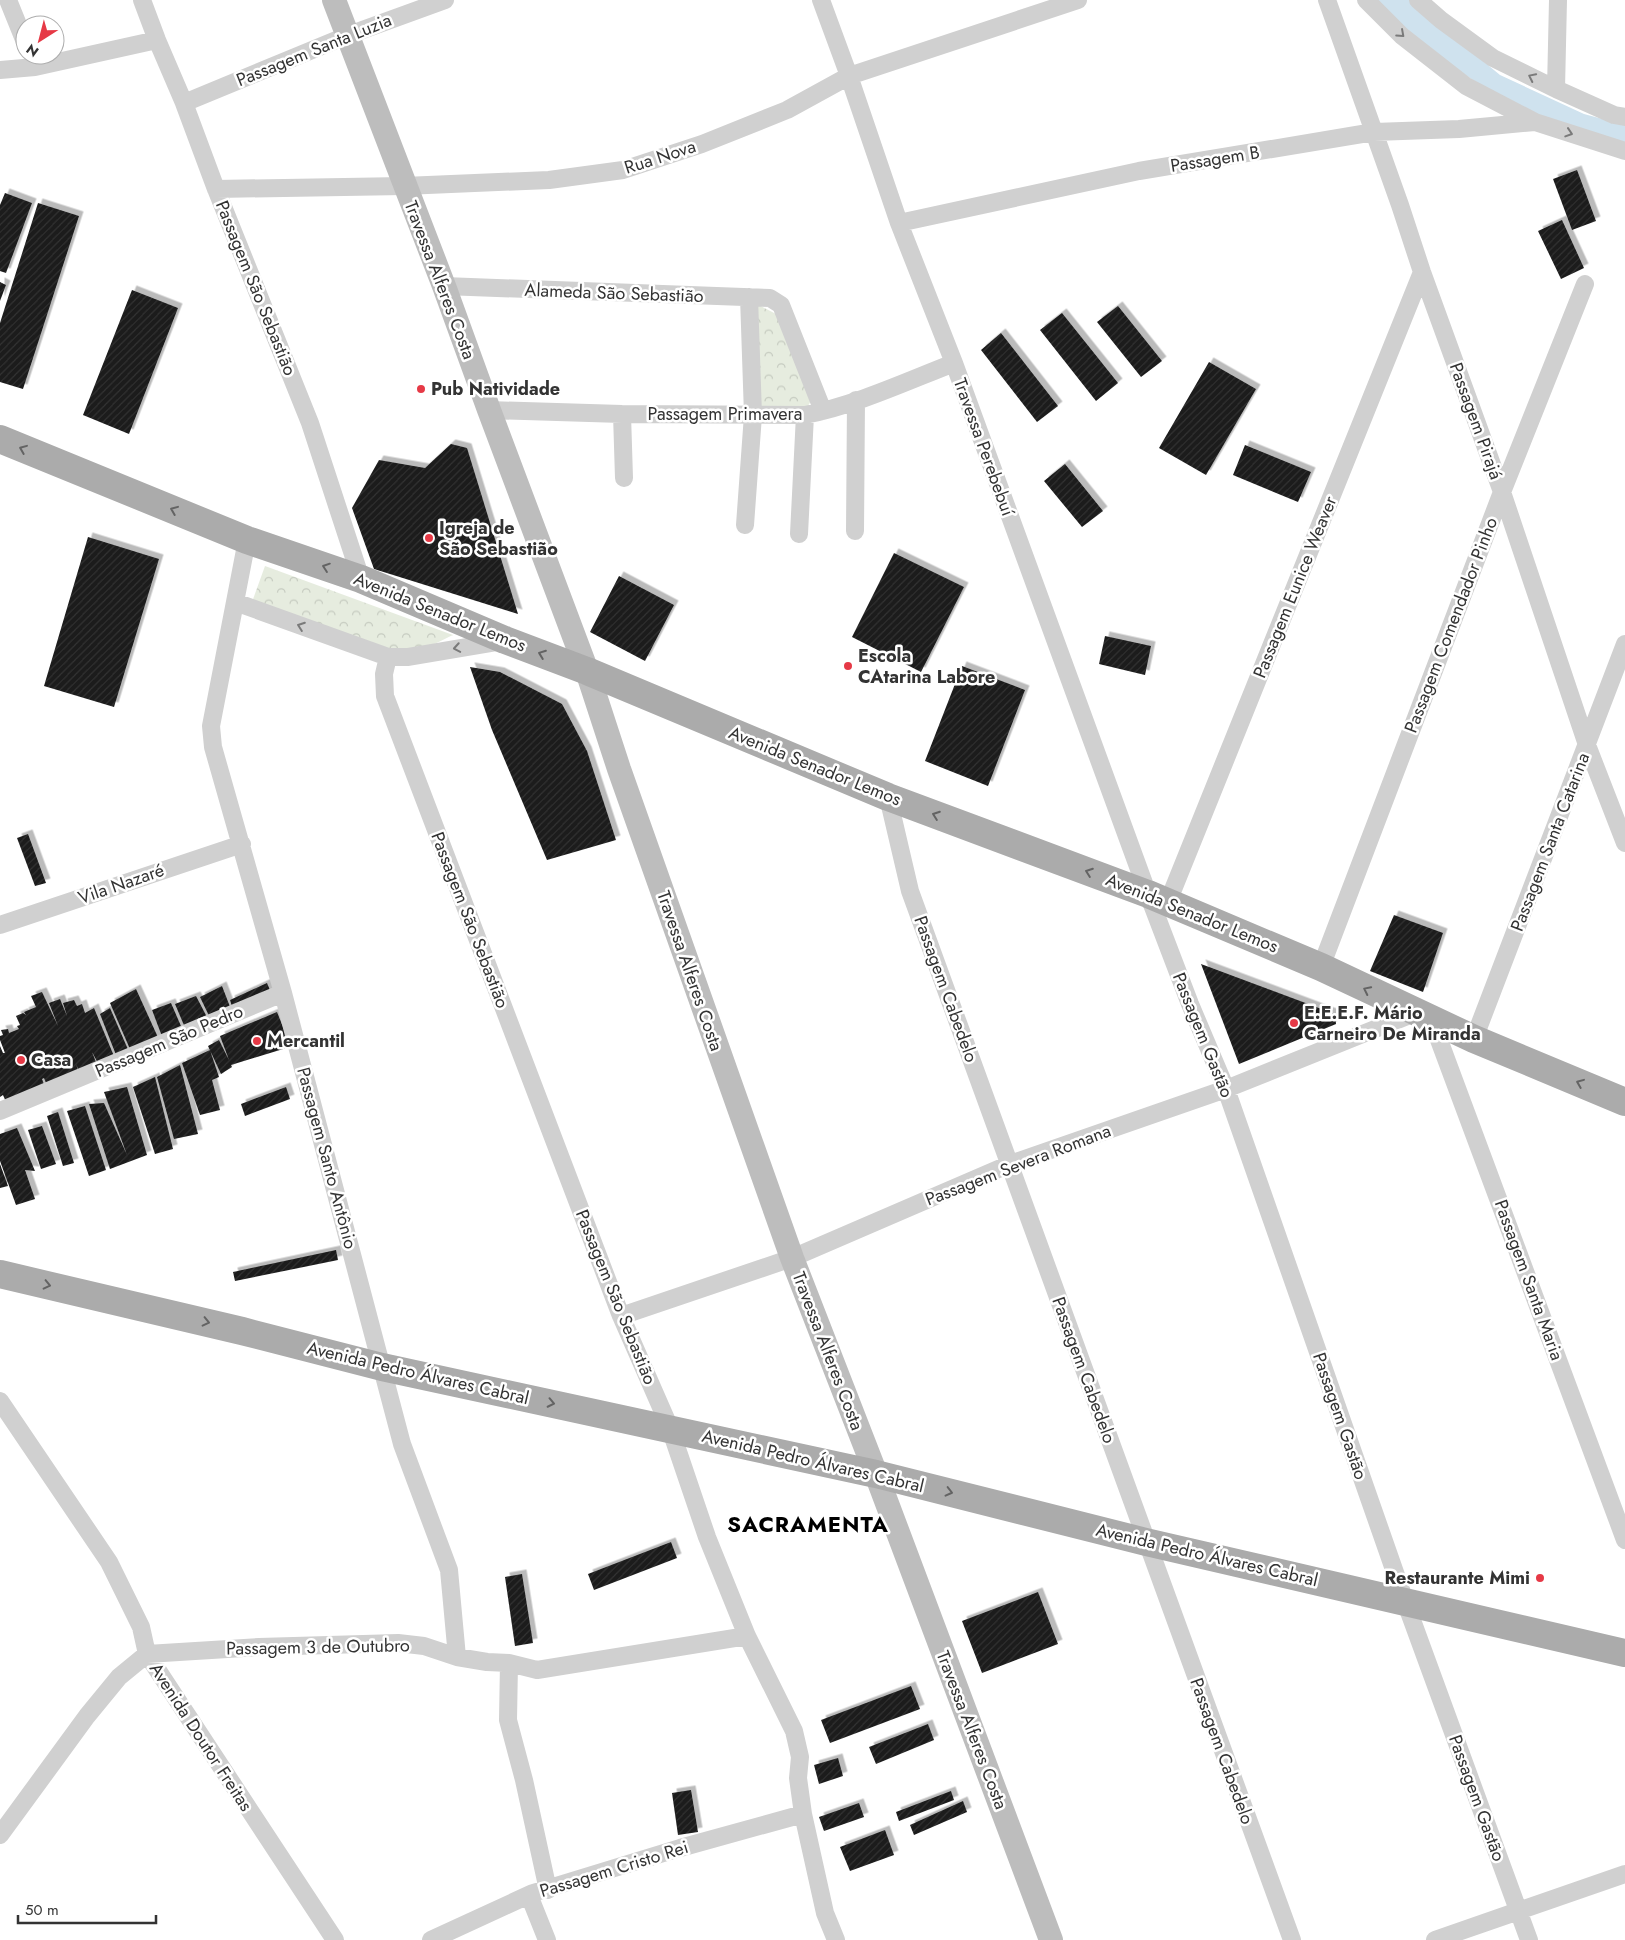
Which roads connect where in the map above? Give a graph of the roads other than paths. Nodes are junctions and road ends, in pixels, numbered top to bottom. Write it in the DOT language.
graph roads {
  1 [pos="8,0"];
  2 [pos="142,0"];
  3 [pos="334,0"];
  4 [pos="445,0"];
  5 [pos="822,0"];
  6 [pos="1078,0"];
  7 [pos="1327,0"];
  8 [pos="1366,0"];
  9 [pos="1418,0"];
  10 [pos="1558,0"];
  11 [pos="15,17"];
  12 [pos="346,36"];
  13 [pos="157,40"];
  14 [pos="65,55"];
  15 [pos="18,65"];
  16 [pos="0,70"];
  17 [pos="849,76"];
  18 [pos="1556,89"];
  19 [pos="184,103"];
  20 [pos="1625,117"];
  21 [pos="1535,122"];
  22 [pos="1374,132"];
  23 [pos="1625,151"];
  24 [pos="404,186"];
  25 [pos="216,189"];
  26 [pos="899,223"];
  27 [pos="1422,272"];
  28 [pos="1585,284"];
  29 [pos="444,286"];
  30 [pos="749,297"];
  31 [pos="954,363"];
  32 [pos="856,400"];
  33 [pos="488,410"];
  34 [pos="823,411"];
  35 [pos="622,414"];
  36 [pos="805,414"];
  37 [pos="754,415"];
  38 [pos="0,439"];
  39 [pos="624,478"];
  40 [pos="1502,492"];
  41 [pos="745,525"];
  42 [pos="855,531"];
  43 [pos="799,534"];
  44 [pos="247,540"];
  45 [pos="361,579"];
  46 [pos="235,602"];
  47 [pos="505,640"];
  48 [pos="1625,644"];
  49 [pos="388,657"];
  50 [pos="587,671"];
  51 [pos="1587,745"];
  52 [pos="888,797"];
  53 [pos="1625,843"];
  54 [pos="242,844"];
  55 [pos="1158,898"];
  56 [pos="0,925"];
  57 [pos="1321,967"];
  58 [pos="283,993"];
  59 [pos="1424,1017"];
  60 [pos="1474,1040"];
  61 [pos="1226,1089"];
  62 [pos="1625,1102"];
  63 [pos="0,1111"];
  64 [pos="1010,1164"];
  65 [pos="792,1258"];
  66 [pos="0,1274"];
  67 [pos="621,1316"];
  68 [pos="382,1367"];
  69 [pos="0,1401"];
  70 [pos="670,1428"];
  71 [pos="876,1474"];
  72 [pos="1625,1540"];
  73 [pos="1146,1542"];
  74 [pos="1405,1601"];
  75 [pos="747,1636"];
  76 [pos="1625,1653"];
  77 [pos="147,1654"];
  78 [pos="457,1657"];
  79 [pos="509,1663"];
  80 [pos="803,1814"];
  81 [pos="0,1835"];
  82 [pos="1625,1874"];
  83 [pos="548,1890"];
  84 [pos="529,1895"];
  85 [pos="1518,1911"];
  86 [pos="335,1940"];
  87 [pos="431,1940"];
  88 [pos="547,1940"];
  89 [pos="836,1940"];
  90 [pos="1051,1940"];
  91 [pos="1292,1940"];
  92 [pos="1435,1940"];
  93 [pos="1529,1940"];
  1 -- 11 [label="street"];
  2 -- 13 [label="street, Passagem São Sebastião"];
  3 -- 12 [label="street, Travessa Alferes Costa"];
  4 -- 12 [label="street, Passagem Santa Luzia"];
  5 -- 17 [label="street, Travessa Perebebuí"];
  6 -- 17 [label="street, Rua Nova"];
  7 -- 22 [label="street, Passagem Pirajá"];
  8 -- 21 [label="street, one-way"];
  18 -- 9 [label="street, one-way"];
  10 -- 18 [label="street"];
  12 -- 19 [label="street, Passagem Santa Luzia"];
  12 -- 24 [label="street, Travessa Alferes Costa"];
  13 -- 14 [label="street"];
  13 -- 19 [label="street, Passagem São Sebastião"];
  15 -- 16 [label="street"];
  17 -- 24 [label="street, Rua Nova"];
  17 -- 26 [label="street, Travessa Perebebuí"];
  18 -- 20 [label="street"];
  19 -- 25 [label="street, Passagem São Sebastião"];
  21 -- 22 [label="street, Passagem B"];
  21 -- 23 [label="street, one-way"];
  22 -- 26 [label="street, Passagem B"];
  22 -- 27 [label="street, Passagem Pirajá"];
  24 -- 25 [label="street, Rua Nova"];
  24 -- 29 [label="street, Travessa Alferes Costa"];
  25 -- 45 [label="street, Passagem São Sebastião"];
  26 -- 31 [label="street, Travessa Perebebuí"];
  27 -- 40 [label="street, Passagem Pirajá"];
  27 -- 55 [label="street, Passagem Eunice Weaver"];
  28 -- 40 [label="street, Passagem Comendador Pinho"];
  29 -- 30 [label="street, Alameda São Sebastião"];
  29 -- 33 [label="street, Travessa Alferes Costa"];
  30 -- 34 [label="street, Alameda São Sebastião"];
  30 -- 37 [label="street"];
  31 -- 32 [label="street, Passagem Primavera"];
  31 -- 55 [label="street, Travessa Perebebuí"];
  32 -- 34 [label="street, Passagem Primavera"];
  32 -- 42 [label="street"];
  33 -- 35 [label="street, Passagem Primavera"];
  33 -- 50 [label="street, Travessa Alferes Costa"];
  34 -- 36 [label="street, Passagem Primavera"];
  35 -- 37 [label="street, Passagem Primavera"];
  35 -- 39 [label="street"];
  36 -- 37 [label="street, Passagem Primavera"];
  36 -- 43 [label="street"];
  37 -- 41 [label="street"];
  44 -- 38 [label="main road, Avenida Senador Lemos, one-way"];
  40 -- 51 [label="street, Passagem Pirajá"];
  40 -- 57 [label="street, Passagem Comendador Pinho"];
  45 -- 44 [label="main road, Avenida Senador Lemos, one-way"];
  44 -- 46 [label="street, Passagem Santo Antônio"];
  45 -- 47 [label="main road, Avenida Senador Lemos"];
  49 -- 46 [label="street, one-way"];
  46 -- 54 [label="street, Passagem Santo Antônio"];
  47 -- 49 [label="street, one-way"];
  50 -- 47 [label="main road, Avenida Senador Lemos, one-way"];
  48 -- 51 [label="street, Passagem Santa Catarina"];
  49 -- 67 [label="street, Passagem São Sebastião"];
  50 -- 52 [label="main road, Avenida Senador Lemos"];
  50 -- 65 [label="street, Travessa Alferes Costa"];
  51 -- 53 [label="street, Passagem Pirajá"];
  51 -- 60 [label="street, Passagem Santa Catarina"];
  55 -- 52 [label="main road, Avenida Senador Lemos, one-way"];
  52 -- 64 [label="street, Passagem Cabedelo"];
  54 -- 56 [label="street, Vila Nazaré"];
  54 -- 58 [label="street, Passagem Santo Antônio"];
  55 -- 57 [label="main road, Avenida Senador Lemos"];
  55 -- 61 [label="street, Passagem Gastão"];
  59 -- 57 [label="main road, Avenida Senador Lemos, one-way"];
  58 -- 63 [label="street, Passagem São Pedro"];
  58 -- 68 [label="street, Passagem Santo Antônio"];
  59 -- 60 [label="main road, Avenida Senador Lemos"];
  59 -- 61 [label="street, Passagem Severa Romana"];
  59 -- 72 [label="street, Passagem Santa Maria"];
  62 -- 60 [label="main road, Avenida Senador Lemos, one-way"];
  61 -- 64 [label="street, Passagem Severa Romana"];
  61 -- 74 [label="street, Passagem Gastão"];
  64 -- 65 [label="street, Passagem Severa Romana"];
  64 -- 73 [label="street, Passagem Cabedelo"];
  65 -- 67 [label="street, Passagem Severa Romana"];
  65 -- 71 [label="street, Travessa Alferes Costa"];
  66 -- 68 [label="main road, Avenida Pedro Álvares Cabral, one-way"];
  67 -- 70 [label="street, Passagem São Sebastião"];
  68 -- 70 [label="main road, Avenida Pedro Álvares Cabral, one-way"];
  68 -- 78 [label="street, Passagem Santo Antônio"];
  69 -- 77 [label="street, Avenida Doutor Freitas"];
  70 -- 71 [label="main road, Avenida Pedro Álvares Cabral"];
  70 -- 75 [label="street, Passagem São Sebastião"];
  71 -- 73 [label="main road, Avenida Pedro Álvares Cabral, one-way"];
  71 -- 90 [label="street, Travessa Alferes Costa"];
  73 -- 74 [label="main road, Avenida Pedro Álvares Cabral"];
  73 -- 91 [label="street, Passagem Cabedelo"];
  74 -- 76 [label="main road, Avenida Pedro Álvares Cabral"];
  74 -- 85 [label="street, Passagem Gastão"];
  75 -- 79 [label="street, Passagem 3 de Outubro"];
  75 -- 80 [label="street, Passagem São Sebastião"];
  77 -- 78 [label="street, Passagem 3 de Outubro"];
  77 -- 81 [label="street"];
  77 -- 86 [label="street, Avenida Doutor Freitas"];
  78 -- 79 [label="street, Passagem 3 de Outubro"];
  79 -- 83 [label="street"];
  80 -- 83 [label="street, Passagem Cristo Rei"];
  80 -- 89 [label="street, Passagem São Sebastião"];
  82 -- 85 [label="street"];
  83 -- 84 [label="street, Passagem Cristo Rei"];
  84 -- 87 [label="street, Passagem Cristo Rei"];
  84 -- 88 [label="street"];
  85 -- 92 [label="street"];
  85 -- 93 [label="street, Passagem Gastão"];
}
